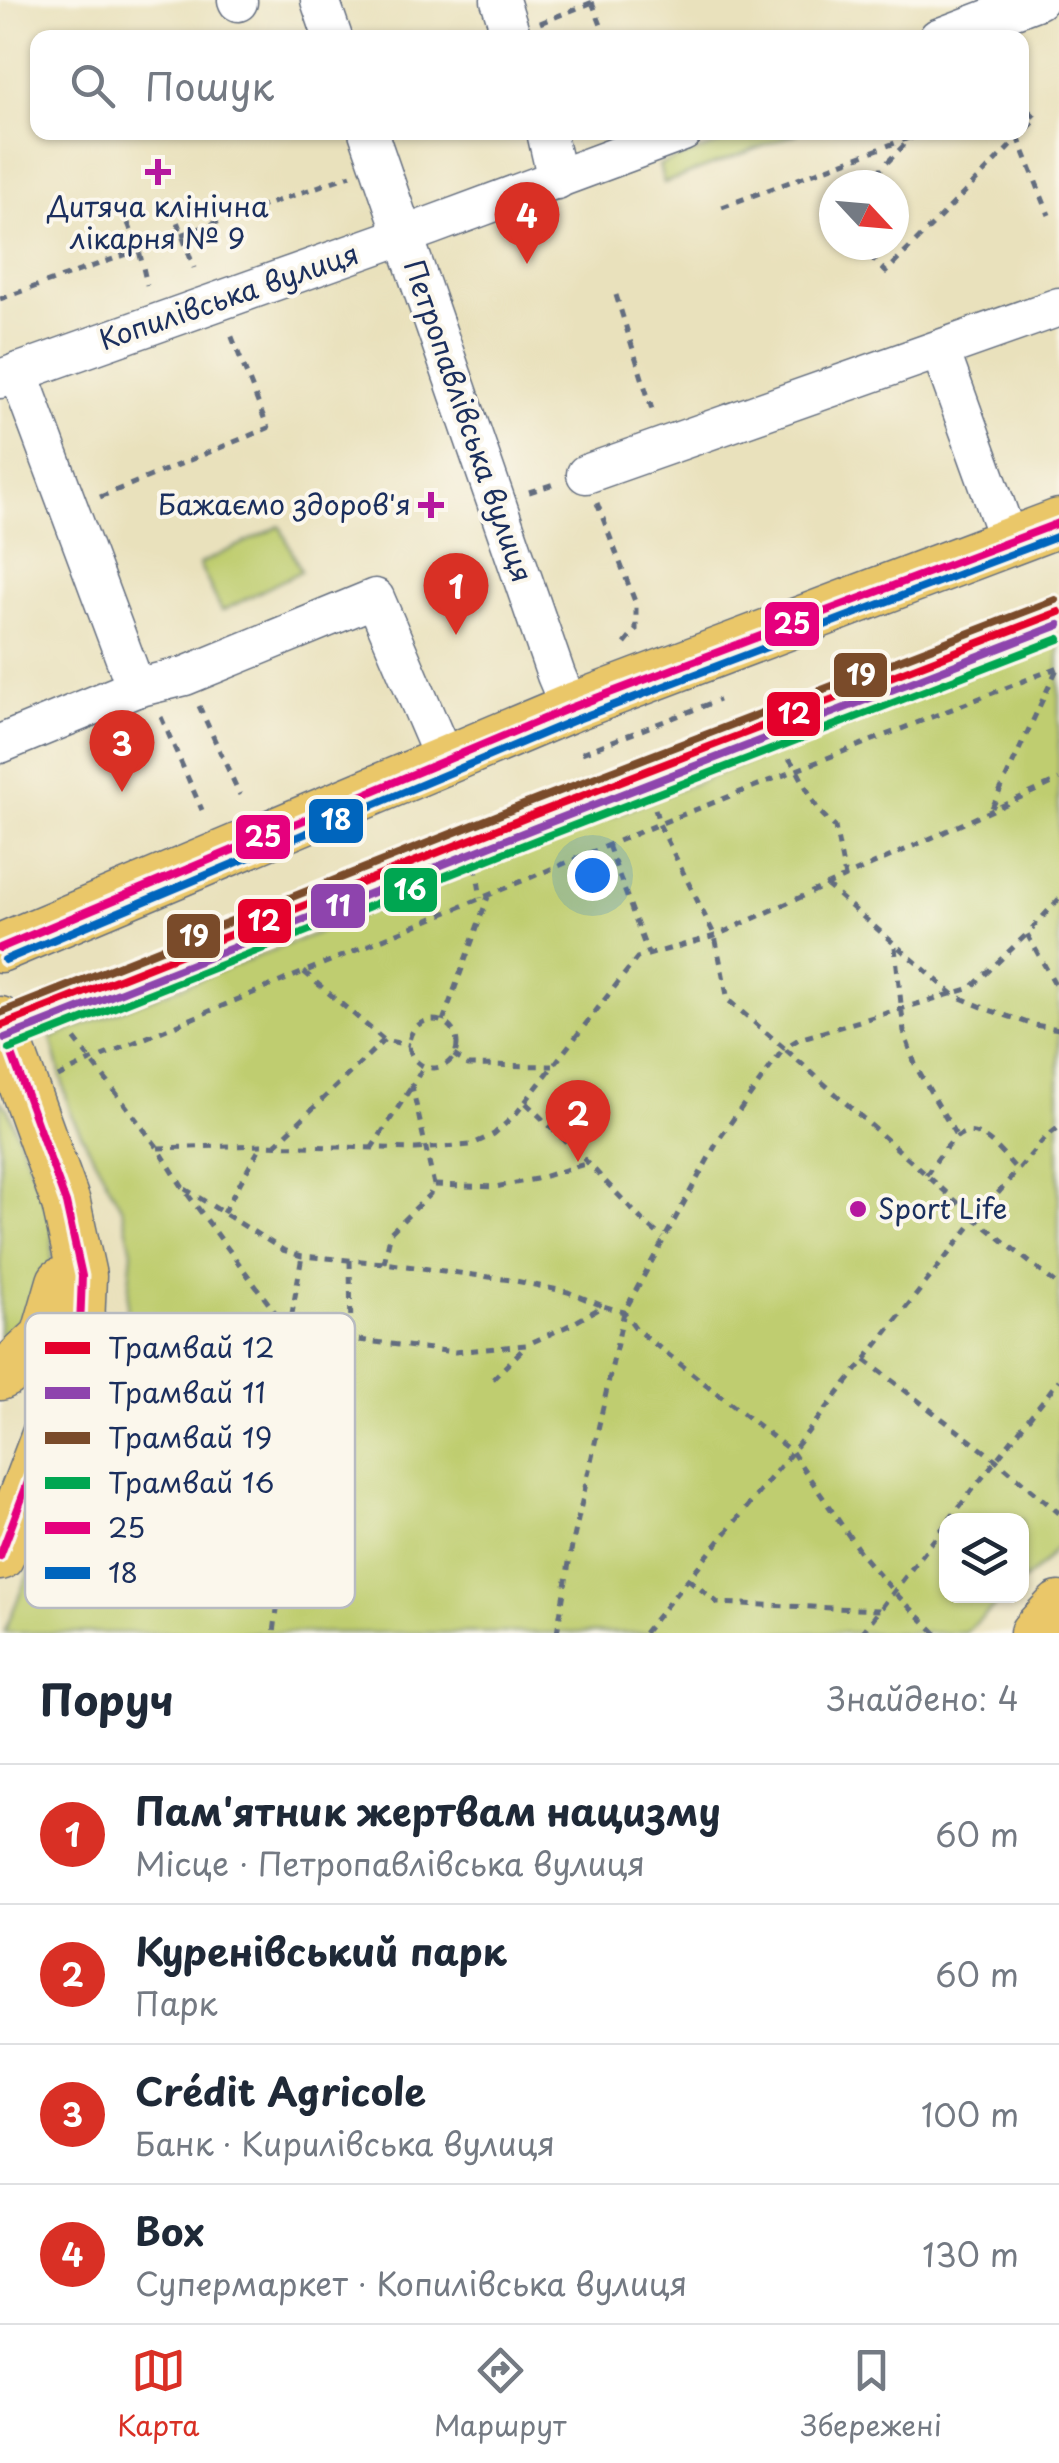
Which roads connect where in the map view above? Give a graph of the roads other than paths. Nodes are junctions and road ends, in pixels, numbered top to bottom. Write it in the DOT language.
graph roads {
  1 [pos="320,0"];
  2 [pos="1038,0"];
  3 [pos="330,30"];
  4 [pos="959,30"];
  5 [pos="371,140"];
  6 [pos="548,140"];
  7 [pos="662,140"];
  8 [pos="556,180"];
  9 [pos="404,236"];
  10 [pos="1059,307"];
  11 [pos="940,350"];
  12 [pos="9,375"];
  13 [pos="586,474"];
  14 [pos="1059,523"];
  15 [pos="1008,542"];
  16 [pos="142,687"];
  17 [pos="576,730"];
  18 [pos="0,744"];
  19 [pos="444,759"];
  20 [pos="0,948"];
  21 [pos="0,1021"];
  22 [pos="66,1203"];
  23 [pos="52,1313"];
  24 [pos="81,1313"];
  25 [pos="25,1355"];
  26 [pos="0,1376"];
  27 [pos="25,1490"];
  28 [pos="0,1556"];
  29 [pos="1059,1606"];
  30 [pos="1034,1633"];
  1 -- 3 [label="street"];
  2 -- 4 [label="street"];
  5 -- 9 [label="street, Петропавлівська вулиця"];
  6 -- 8 [label="street"];
  7 -- 8 [label="street, Копилівська вулиця"];
  8 -- 9 [label="street, Копилівська вулиця"];
  9 -- 12 [label="street, Копилівська вулиця"];
  9 -- 17 [label="street, Петропавлівська вулиця"];
  10 -- 11 [label="street"];
  11 -- 13 [label="street"];
  11 -- 15 [label="street"];
  12 -- 16 [label="street"];
  14 -- 15 [label="main road"];
  15 -- 17 [label="main road"];
  16 -- 18 [label="street"];
  16 -- 19 [label="street"];
  17 -- 19 [label="main road"];
  19 -- 20 [label="main road"];
  21 -- 22 [label="main road"];
  22 -- 23 [label="main road"];
  22 -- 24 [label="main road"];
  25 -- 26 [label="main road"];
  27 -- 28 [label="main road"];
  29 -- 30 [label="main road"];
}
